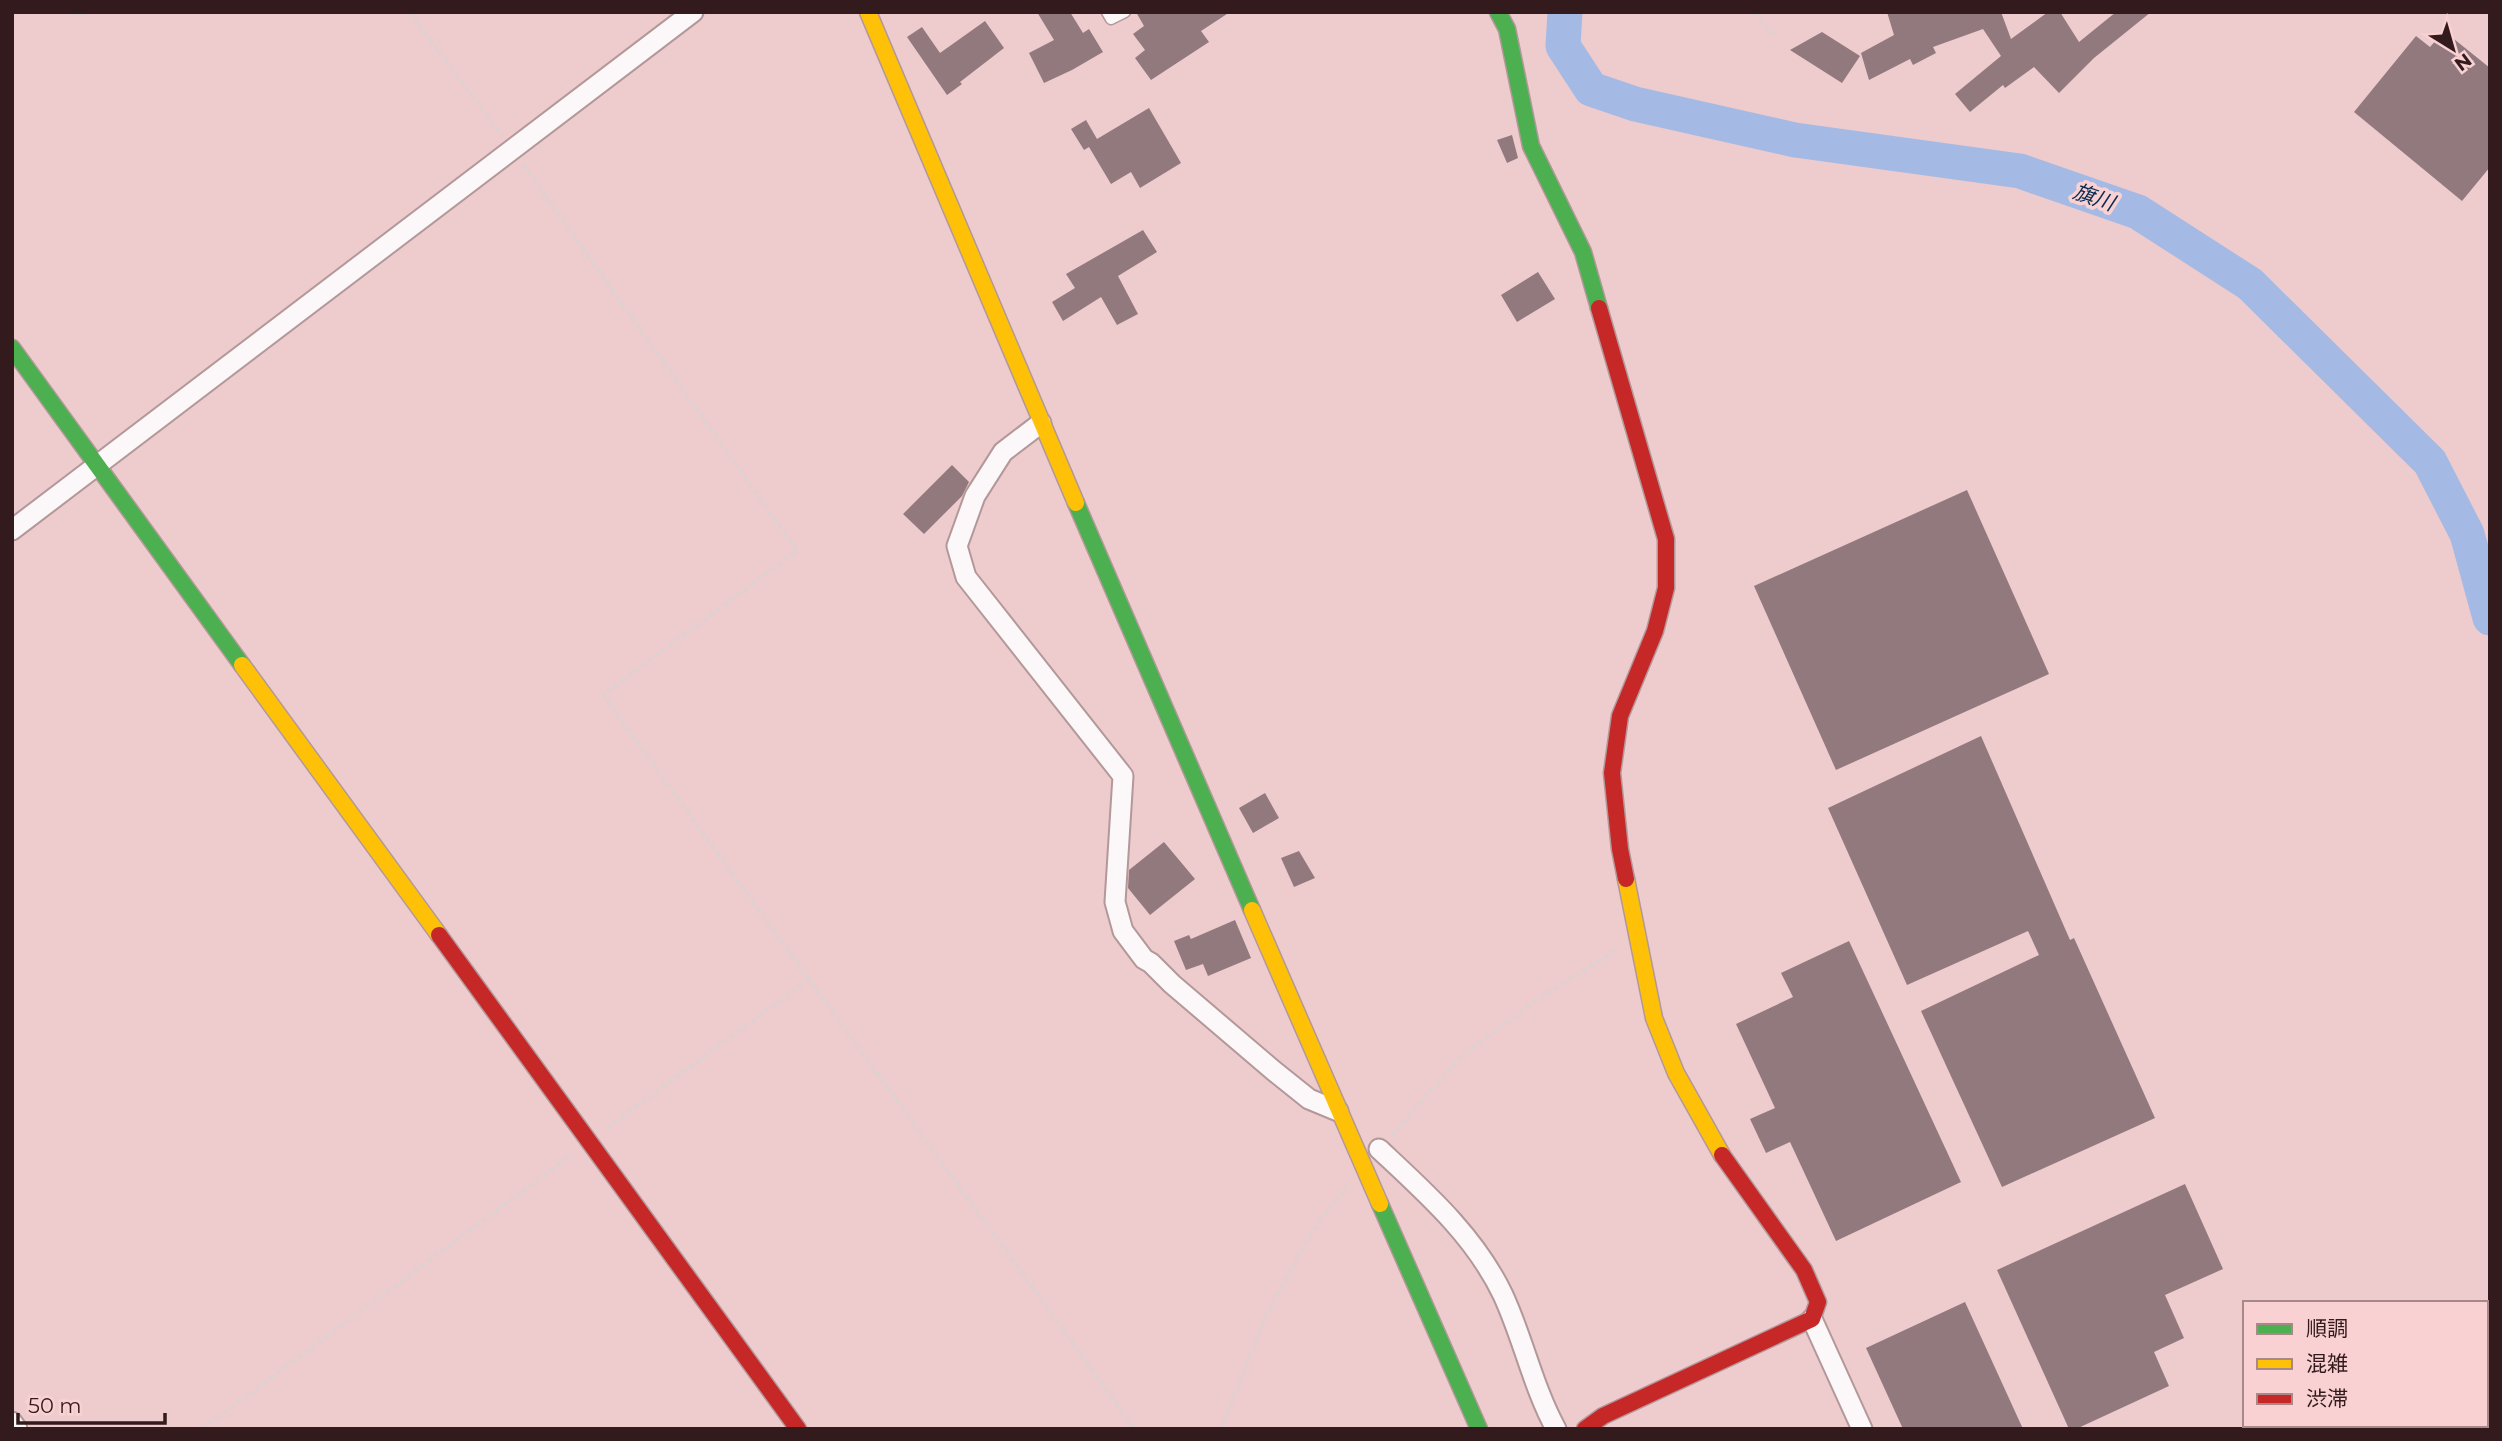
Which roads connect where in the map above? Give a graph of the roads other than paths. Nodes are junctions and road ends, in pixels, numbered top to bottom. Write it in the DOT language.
graph roads {
  1 [pos="693,12"];
  2 [pos="868,12"];
  3 [pos="1107,12"];
  4 [pos="1125,12"];
  5 [pos="1499,12"];
  6 [pos="12,348"];
  7 [pos="1041,423"];
  8 [pos="98,466"];
  9 [pos="12,530"];
  10 [pos="1338,1111"];
  11 [pos="1380,1149"];
  12 [pos="1812,1319"];
  13 [pos="12,1422"];
  14 [pos="17,1429"];
  15 [pos="798,1429"];
  16 [pos="1479,1429"];
  17 [pos="1556,1429"];
  18 [pos="1585,1429"];
  19 [pos="1862,1429"];
  1 -- 8 [label="street"];
  2 -- 7 [label="street"];
  3 -- 4 [label="lane"];
  5 -- 12 [label="street"];
  6 -- 8 [label="street"];
  7 -- 10 [label="street"];
  7 -- 10 [label="street"];
  8 -- 9 [label="street"];
  8 -- 15 [label="street"];
  10 -- 16 [label="street"];
  11 -- 17 [label="street"];
  12 -- 18 [label="street"];
  12 -- 19 [label="street"];
  13 -- 14 [label="street"];
}
